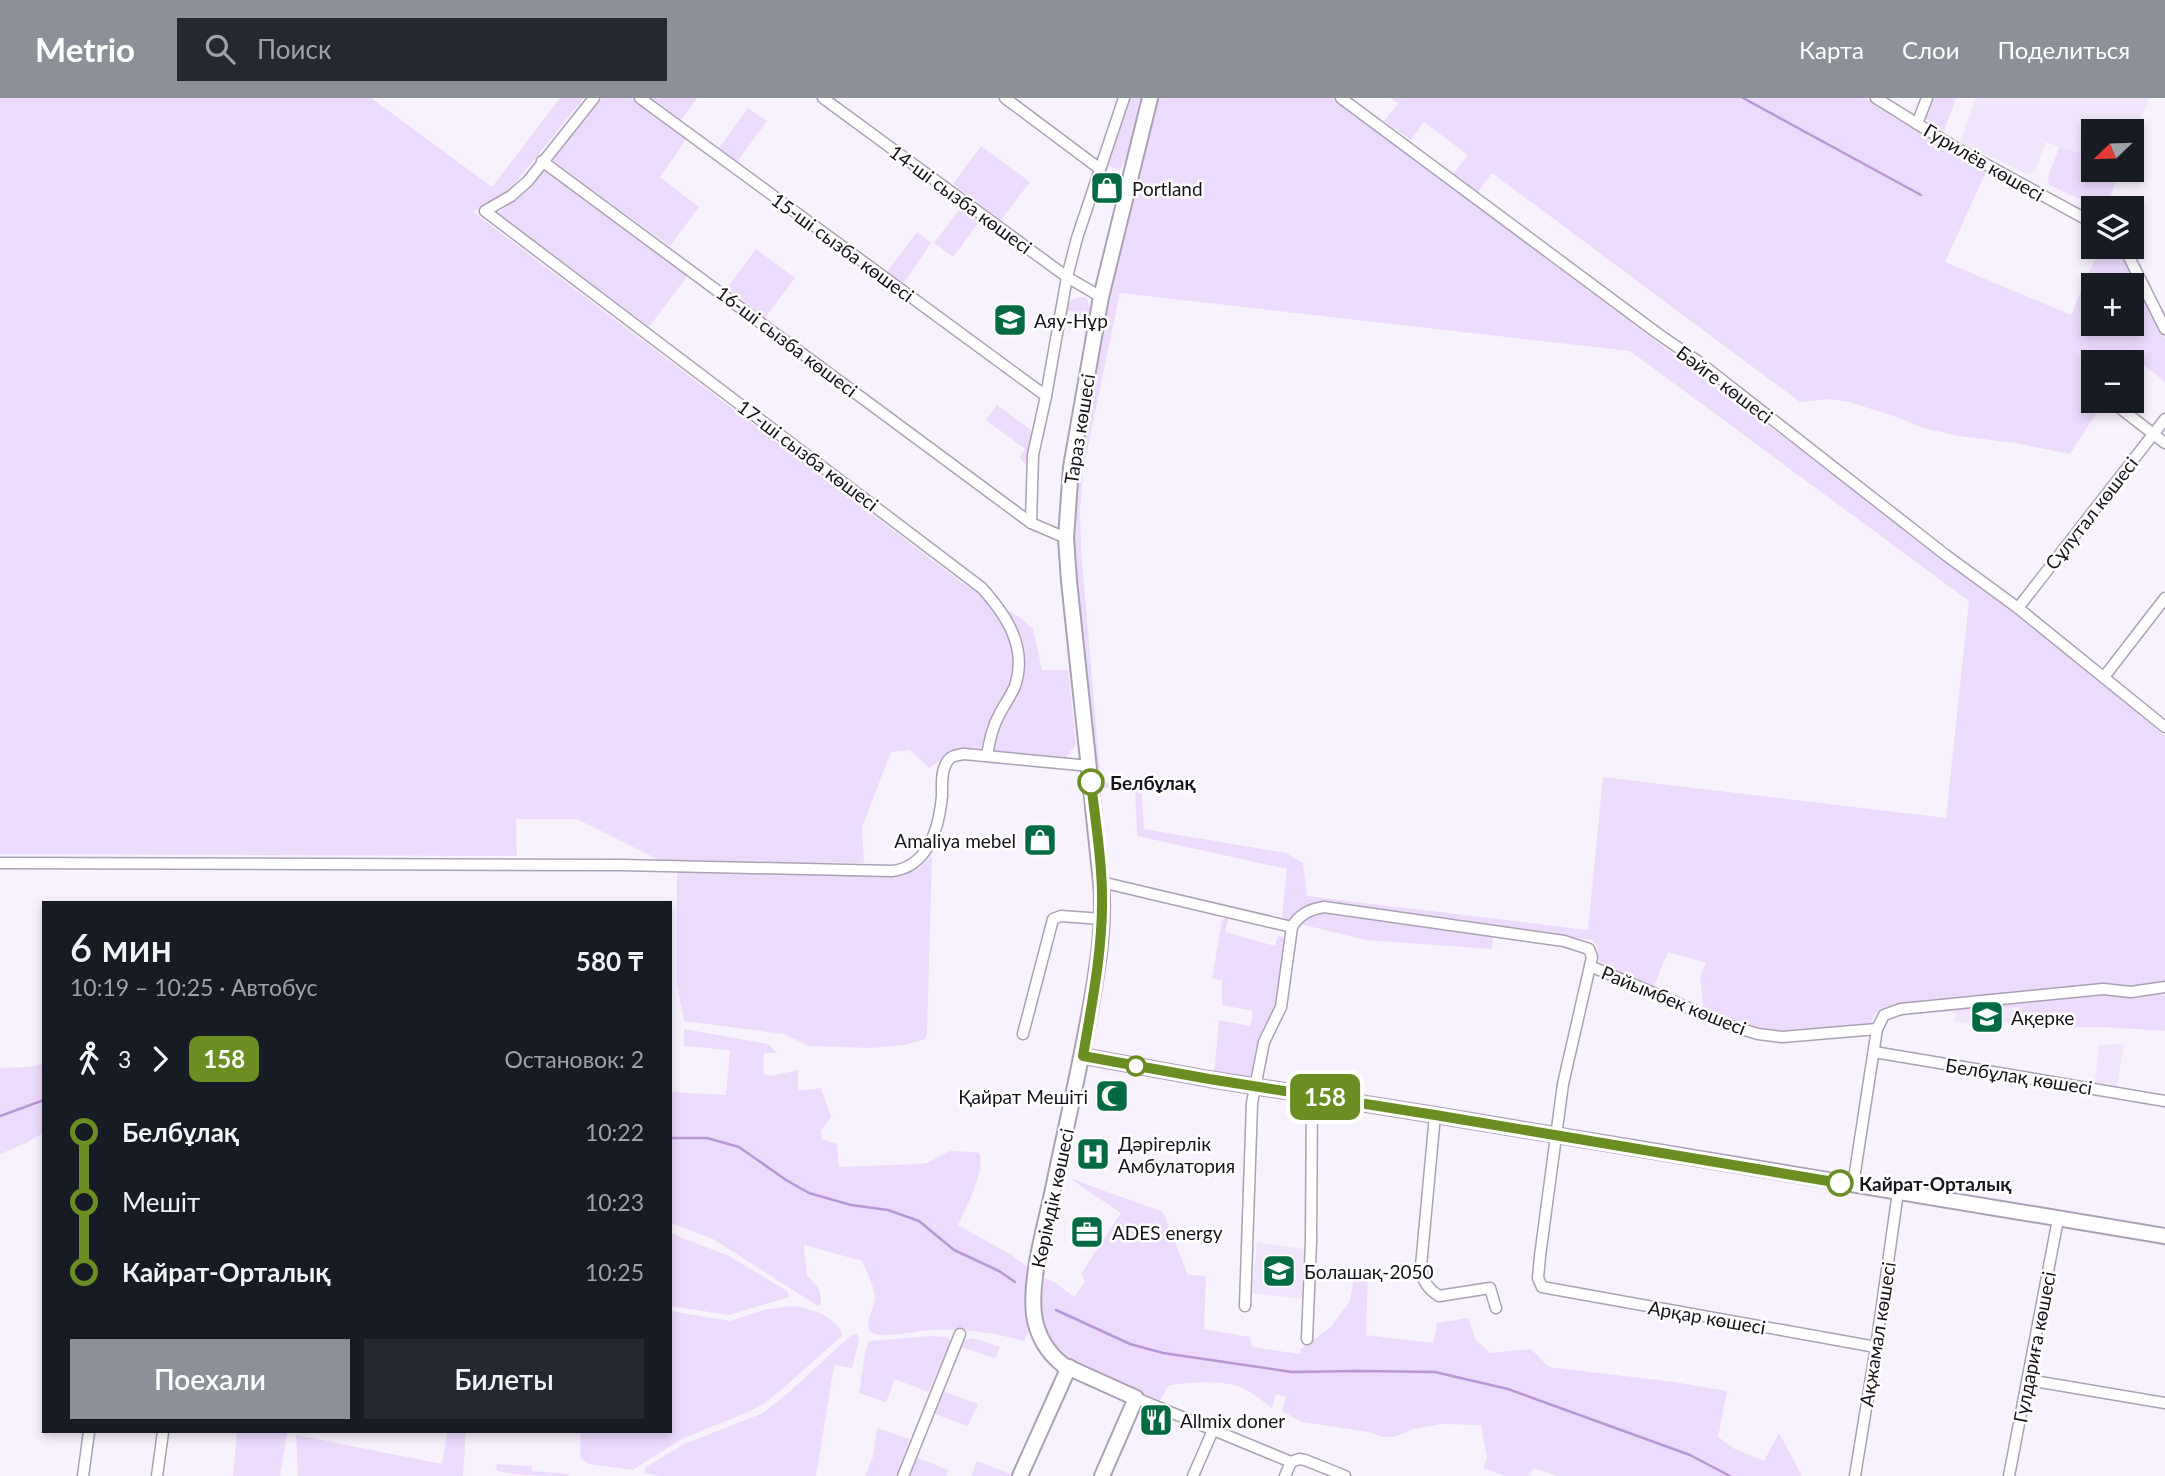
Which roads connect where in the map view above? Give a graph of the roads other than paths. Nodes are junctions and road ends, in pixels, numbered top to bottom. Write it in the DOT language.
graph roads {
  1 [pos="594,98"];
  2 [pos="640,98"];
  3 [pos="823,98"];
  4 [pos="1005,98"];
  5 [pos="1124,98"];
  6 [pos="1150,98"];
  7 [pos="1341,98"];
  8 [pos="1876,98"];
  9 [pos="1927,98"];
  10 [pos="1917,124"];
  11 [pos="542,161"];
  12 [pos="1100,169"];
  13 [pos="2081,216"];
  14 [pos="2130,259"];
  15 [pos="1067,277"];
  16 [pos="1101,297"];
  17 [pos="2165,329"];
  18 [pos="1046,396"];
  19 [pos="2127,413"];
  20 [pos="2165,419"];
  21 [pos="2153,433"];
  22 [pos="2165,443"];
  23 [pos="1031,523"];
  24 [pos="1066,538"];
  25 [pos="2165,598"];
  26 [pos="2018,608"];
  27 [pos="2104,677"];
  28 [pos="2165,727"];
  29 [pos="987,756"];
  30 [pos="1090,766"];
  31 [pos="0,863"];
  32 [pos="1101,883"];
  33 [pos="1102,919"];
  34 [pos="1292,927"];
  35 [pos="1590,966"];
  36 [pos="2165,988"];
  37 [pos="1877,1029"];
  38 [pos="1023,1034"];
  39 [pos="1874,1052"];
  40 [pos="1083,1056"];
  41 [pos="1254,1086"];
  42 [pos="1312,1095"];
  43 [pos="2165,1101"];
  44 [pos="1435,1115"];
  45 [pos="1556,1135"];
  46 [pos="1853,1185"];
  47 [pos="1898,1192"];
  48 [pos="2058,1219"];
  49 [pos="2165,1236"];
  50 [pos="1245,1306"];
  51 [pos="1496,1308"];
  52 [pos="960,1334"];
  53 [pos="1307,1339"];
  54 [pos="1876,1347"];
  55 [pos="1042,1355"];
  56 [pos="1066,1366"];
  57 [pos="2028,1380"];
  58 [pos="1136,1398"];
  59 [pos="2165,1403"];
  60 [pos="1213,1430"];
  61 [pos="89,1433"];
  62 [pos="163,1433"];
  63 [pos="1291,1462"];
  64 [pos="83,1476"];
  65 [pos="157,1476"];
  66 [pos="903,1476"];
  67 [pos="1020,1476"];
  68 [pos="1102,1476"];
  69 [pos="1193,1476"];
  70 [pos="1285,1476"];
  71 [pos="1345,1476"];
  72 [pos="1855,1476"];
  73 [pos="2009,1476"];
  1 -- 11 [label="street"];
  2 -- 18 [label="street, 15-ші сызба көшесі"];
  3 -- 15 [label="street, 14-ші сызба көшесі"];
  4 -- 12 [label="street"];
  5 -- 12 [label="street"];
  6 -- 16 [label="street, Тараз көшесі"];
  7 -- 26 [label="street, Бәйге көшесі"];
  8 -- 10 [label="street, Гурилёв көшесі"];
  9 -- 10 [label="street"];
  10 -- 13 [label="street, Гурилёв көшесі"];
  11 -- 23 [label="street, 16-ші сызба көшесі"];
  11 -- 29 [label="street, 17-ші сызба көшесі"];
  12 -- 15 [label="street"];
  14 -- 17 [label="street"];
  15 -- 16 [label="street, 14-ші сызба көшесі"];
  15 -- 18 [label="street"];
  16 -- 24 [label="street, Тараз көшесі"];
  18 -- 23 [label="street"];
  19 -- 21 [label="street"];
  20 -- 21 [label="street, Сұлутал көшесі"];
  21 -- 22 [label="street"];
  21 -- 26 [label="street, Сұлутал көшесі"];
  23 -- 24 [label="street, 16-ші сызба көшесі"];
  24 -- 30 [label="street, Тараз көшесі"];
  25 -- 27 [label="street"];
  26 -- 27 [label="street, Бәйге көшесі"];
  27 -- 28 [label="street, Бәйге көшесі"];
  29 -- 30 [label="street"];
  29 -- 31 [label="street"];
  30 -- 32 [label="street, Көрімдік көшесі"];
  32 -- 33 [label="street, Көрімдік көшесі"];
  32 -- 34 [label="street"];
  33 -- 38 [label="street"];
  33 -- 40 [label="street, Көрімдік көшесі"];
  34 -- 35 [label="street, Райымбек көшесі"];
  34 -- 41 [label="street"];
  35 -- 37 [label="street, Райымбек көшесі"];
  35 -- 45 [label="street"];
  36 -- 37 [label="street"];
  37 -- 39 [label="street"];
  39 -- 43 [label="street, Белбұлақ көшесі"];
  39 -- 46 [label="street"];
  40 -- 41 [label="street"];
  40 -- 56 [label="street, Көрімдік көшесі"];
  41 -- 42 [label="street"];
  41 -- 50 [label="street"];
  42 -- 44 [label="street"];
  42 -- 53 [label="street"];
  44 -- 45 [label="street"];
  44 -- 51 [label="street"];
  45 -- 46 [label="street"];
  45 -- 54 [label="street, Арқар көшесі"];
  46 -- 47 [label="street"];
  47 -- 48 [label="street"];
  47 -- 54 [label="street, Ақжамал көшесі"];
  48 -- 49 [label="street"];
  48 -- 57 [label="street, Гүлдариға көшесі"];
  52 -- 66 [label="street"];
  54 -- 72 [label="street, Ақжамал көшесі"];
  55 -- 56 [label="street"];
  56 -- 58 [label="street"];
  56 -- 67 [label="street"];
  57 -- 59 [label="street"];
  57 -- 73 [label="street, Гүлдариға көшесі"];
  58 -- 60 [label="street"];
  58 -- 68 [label="street"];
  60 -- 63 [label="street"];
  60 -- 69 [label="street"];
  61 -- 64 [label="street"];
  62 -- 65 [label="street"];
  63 -- 70 [label="street"];
  63 -- 71 [label="street"];
}
